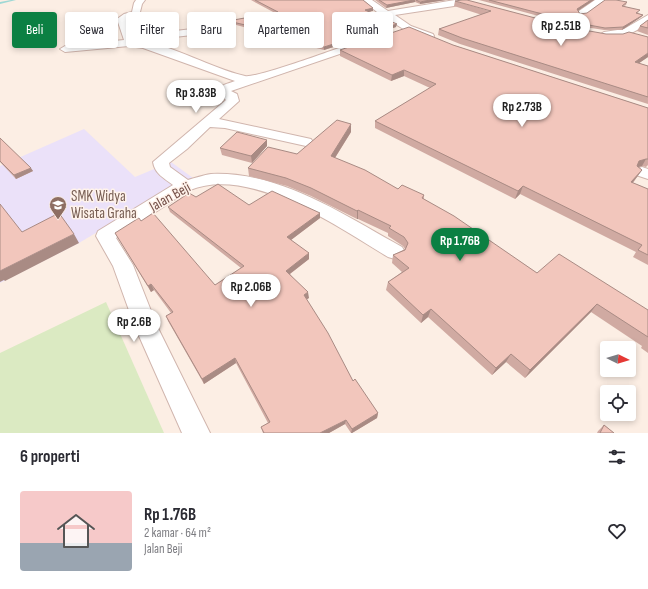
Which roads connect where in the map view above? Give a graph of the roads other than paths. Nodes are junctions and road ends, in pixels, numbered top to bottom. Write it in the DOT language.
graph roads {
  1 [pos="141,0"];
  2 [pos="366,0"];
  3 [pos="463,0"];
  4 [pos="600,0"];
  5 [pos="476,4"];
  6 [pos="136,12"];
  7 [pos="382,12"];
  8 [pos="393,13"];
  9 [pos="582,13"];
  10 [pos="126,16"];
  11 [pos="648,18"];
  12 [pos="393,19"];
  13 [pos="408,28"];
  14 [pos="126,32"];
  15 [pos="394,33"];
  16 [pos="626,33"];
  17 [pos="593,34"];
  18 [pos="641,37"];
  19 [pos="126,41"];
  20 [pos="442,41"];
  21 [pos="154,48"];
  22 [pos="346,48"];
  23 [pos="65,49"];
  24 [pos="246,81"];
  25 [pos="207,122"];
  26 [pos="306,142"];
  27 [pos="185,186"];
  28 [pos="395,252"];
  29 [pos="196,433"];
  1 -- 6 [label="street"];
  2 -- 7 [label="street"];
  3 -- 5 [label="street"];
  3 -- 8 [label="street"];
  4 -- 9 [label="street"];
  10 -- 14 [label="street"];
  11 -- 16 [label="street"];
  12 -- 13 [label="street"];
  13 -- 15 [label="street"];
  13 -- 20 [label="street"];
  16 -- 17 [label="street"];
  16 -- 18 [label="street"];
  19 -- 23 [label="street"];
  21 -- 24 [label="street"];
  22 -- 24 [label="street"];
  24 -- 25 [label="street"];
  25 -- 26 [label="street"];
  25 -- 27 [label="street"];
  27 -- 28 [label="street, Jalan Beji"];
  27 -- 29 [label="street, Jalan Beji"];
}
